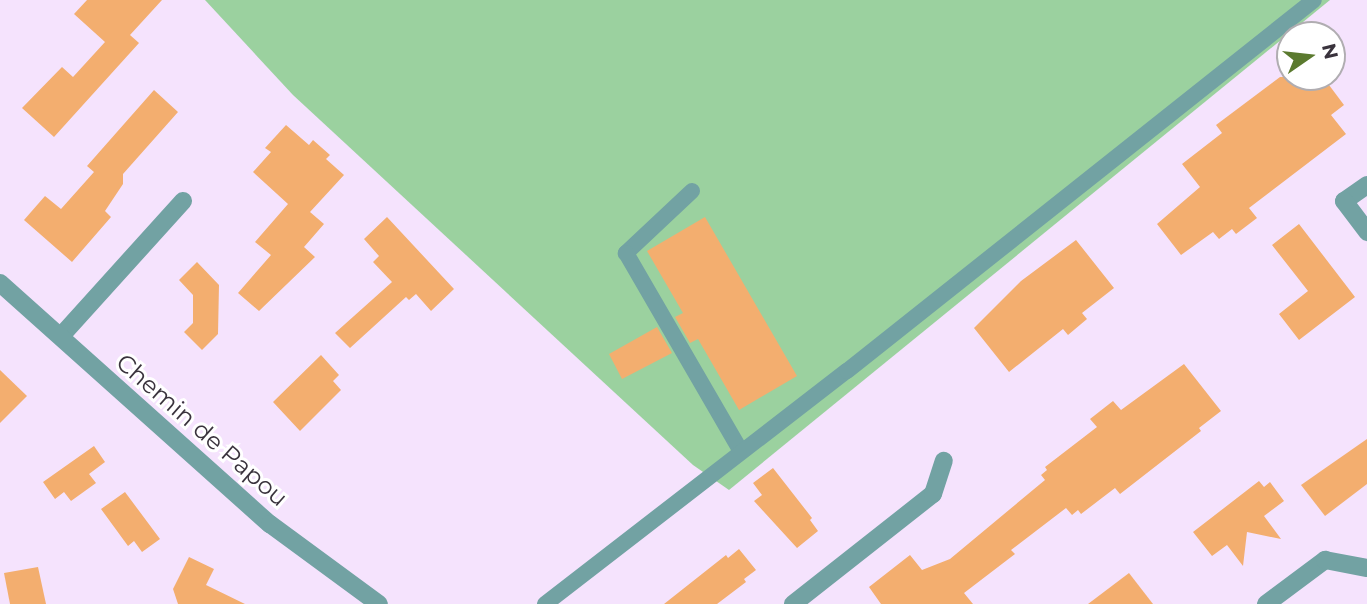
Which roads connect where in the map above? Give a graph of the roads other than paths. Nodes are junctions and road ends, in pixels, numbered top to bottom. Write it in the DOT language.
graph roads {
  1 [pos="1314,0"];
  2 [pos="1367,185"];
  3 [pos="692,191"];
  4 [pos="183,201"];
  5 [pos="1367,232"];
  6 [pos="0,283"];
  7 [pos="61,336"];
  8 [pos="741,451"];
  9 [pos="944,461"];
  10 [pos="1367,568"];
  11 [pos="379,604"];
  12 [pos="545,604"];
  13 [pos="793,604"];
  14 [pos="1266,604"];
  1 -- 8 [label="lane"];
  2 -- 5 [label="street"];
  3 -- 8 [label="lane"];
  4 -- 7 [label="street"];
  6 -- 7 [label="street, Chemin de Papou"];
  7 -- 11 [label="street, Chemin de Papou"];
  8 -- 12 [label="lane"];
  9 -- 13 [label="street"];
  10 -- 14 [label="street"];
}
